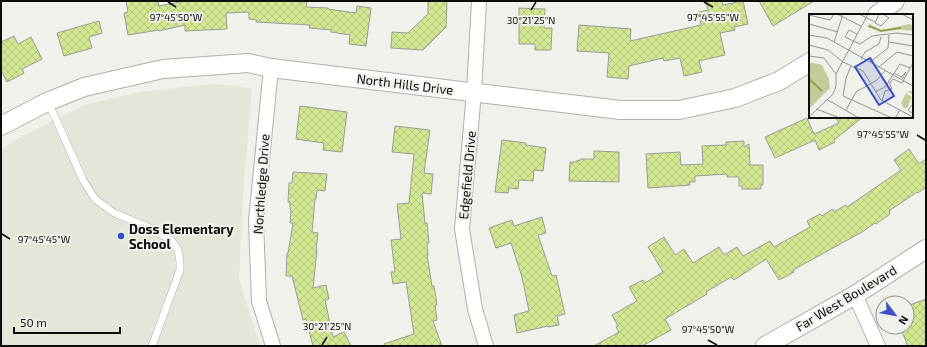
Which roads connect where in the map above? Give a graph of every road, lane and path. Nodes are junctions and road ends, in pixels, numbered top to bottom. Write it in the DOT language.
graph roads {
  1 [pos="479,1"];
  2 [pos="895,1"];
  3 [pos="878,14"];
  4 [pos="809,63"];
  5 [pos="271,68"];
  6 [pos="474,92"];
  7 [pos="47,102"];
  8 [pos="1,126"];
  9 [pos="926,249"];
  10 [pos="855,296"];
  11 [pos="152,346"];
  12 [pos="273,346"];
  13 [pos="486,346"];
  14 [pos="765,346"];
  15 [pos="878,346"];
  1 -- 6 [label="street, Edgefield Drive"];
  2 -- 3 [label="street"];
  4 -- 6 [label="street, North Hills Drive"];
  5 -- 6 [label="street, North Hills Drive"];
  5 -- 7 [label="street, North Hills Drive"];
  5 -- 12 [label="street, Northledge Drive"];
  6 -- 13 [label="street, Edgefield Drive"];
  7 -- 8 [label="street, North Hills Drive"];
  7 -- 11 [label="lane"];
  9 -- 10 [label="street, Far West Boulevard"];
  10 -- 14 [label="street, Far West Boulevard"];
  10 -- 15 [label="street"];
}
